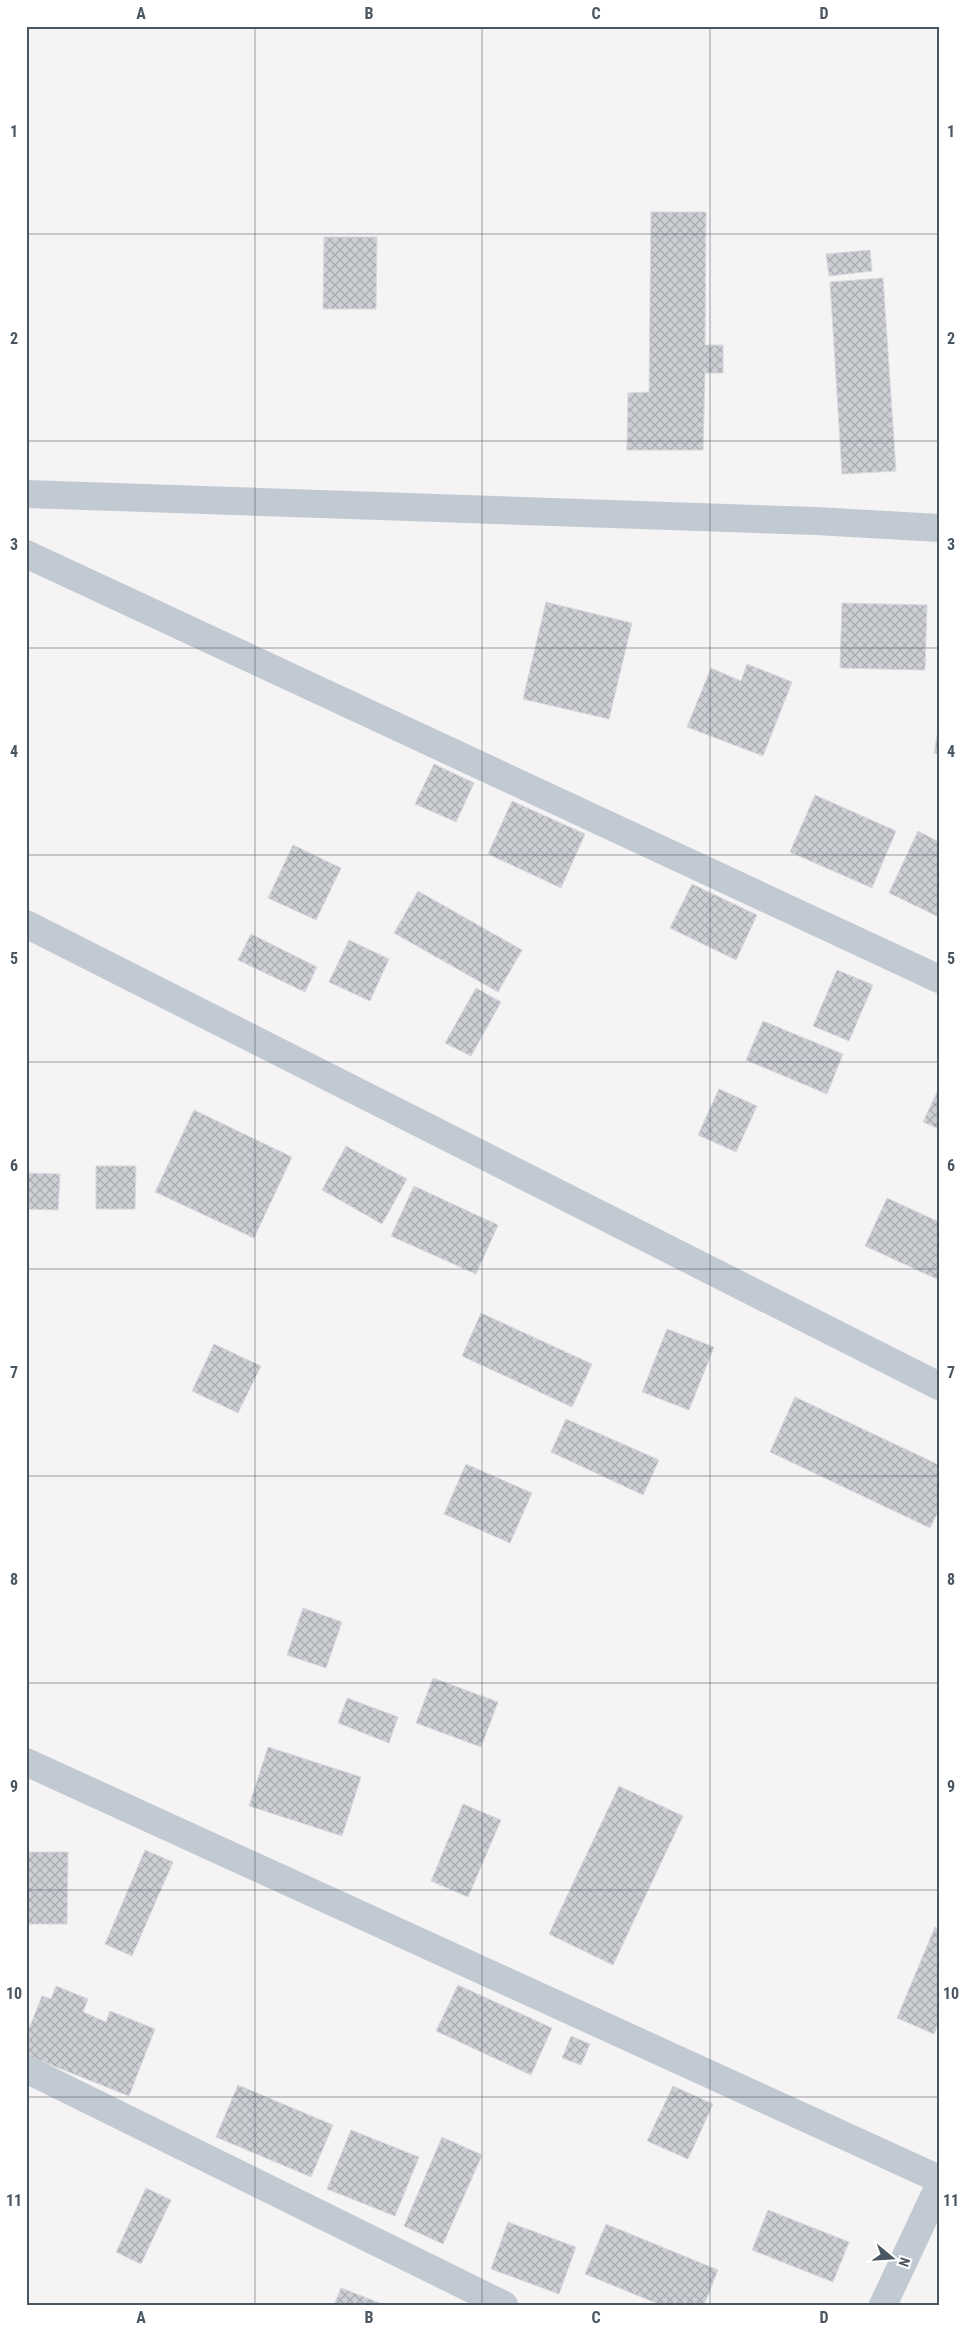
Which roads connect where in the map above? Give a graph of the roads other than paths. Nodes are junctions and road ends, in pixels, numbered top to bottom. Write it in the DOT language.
graph roads {
  1 [pos="26,494"];
  2 [pos="939,528"];
  3 [pos="26,554"];
  4 [pos="26,924"];
  5 [pos="939,980"];
  6 [pos="939,1386"];
  7 [pos="26,1762"];
  8 [pos="26,2069"];
  9 [pos="939,2179"];
  10 [pos="939,2186"];
  11 [pos="504,2305"];
  12 [pos="883,2305"];
  1 -- 2 [label="street"];
  3 -- 5 [label="street"];
  4 -- 6 [label="street"];
  7 -- 9 [label="street"];
  8 -- 11 [label="street"];
  10 -- 12 [label="street"];
}
